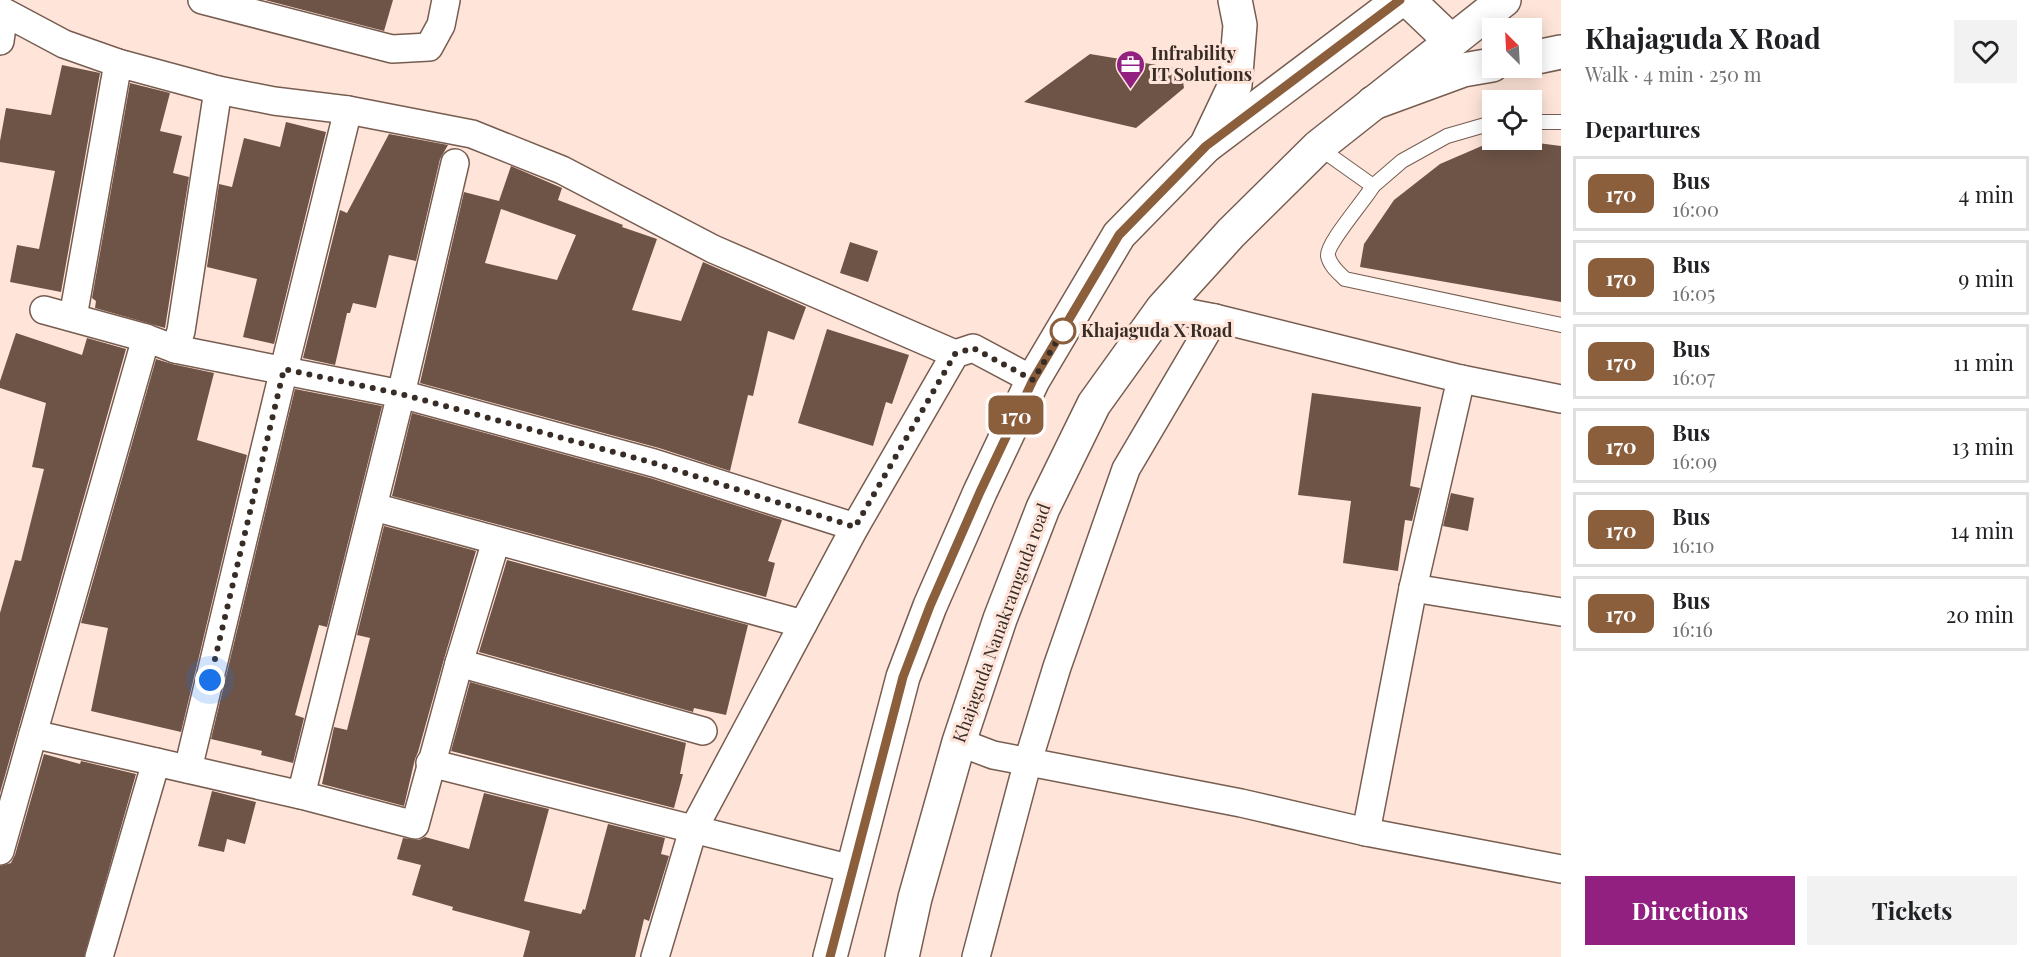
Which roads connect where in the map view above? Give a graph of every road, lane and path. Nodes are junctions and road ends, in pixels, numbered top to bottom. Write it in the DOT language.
graph roads {
  1 [pos="202,0"];
  2 [pos="446,0"];
  3 [pos="1234,0"];
  4 [pos="1400,0"];
  5 [pos="1408,0"];
  6 [pos="1504,0"];
  7 [pos="2,11"];
  8 [pos="0,41"];
  9 [pos="1451,41"];
  10 [pos="1561,52"];
  11 [pos="1542,56"];
  12 [pos="118,63"];
  13 [pos="1482,67"];
  14 [pos="218,90"];
  15 [pos="1373,103"];
  16 [pos="348,110"];
  17 [pos="1542,122"];
  18 [pos="1561,122"];
  19 [pos="1482,126"];
  20 [pos="1206,146"];
  21 [pos="1318,147"];
  22 [pos="455,164"];
  23 [pos="1373,186"];
  24 [pos="1163,308"];
  25 [pos="44,310"];
  26 [pos="73,317"];
  27 [pos="1215,318"];
  28 [pos="1561,325"];
  29 [pos="146,338"];
  30 [pos="175,349"];
  31 [pos="955,354"];
  32 [pos="284,369"];
  33 [pos="1461,379"];
  34 [pos="1033,380"];
  35 [pos="401,394"];
  36 [pos="1561,399"];
  37 [pos="374,507"];
  38 [pos="855,527"];
  39 [pos="496,541"];
  40 [pos="1413,588"];
  41 [pos="1561,612"];
  42 [pos="803,624"];
  43 [pos="459,663"];
  44 [pos="703,731"];
  45 [pos="33,734"];
  46 [pos="959,742"];
  47 [pos="1028,761"];
  48 [pos="156,762"];
  49 [pos="430,763"];
  50 [pos="188,769"];
  51 [pos="301,795"];
  52 [pos="693,830"];
  53 [pos="1366,832"];
  54 [pos="0,851"];
  55 [pos="852,869"];
  56 [pos="1561,869"];
  57 [pos="99,957"];
  58 [pos="655,957"];
  59 [pos="830,957"];
  60 [pos="902,957"];
  61 [pos="976,957"];
  1 -- 2 [label="street"];
  3 -- 20 [label="main road"];
  4 -- 20 [label="main road"];
  5 -- 9 [label="main road"];
  6 -- 9 [label="main road, Khajaguda Nanakramguda road"];
  7 -- 8 [label="street"];
  7 -- 12 [label="street"];
  9 -- 15 [label="main road, Khajaguda Nanakramguda road"];
  10 -- 11 [label="main road"];
  12 -- 14 [label="street"];
  12 -- 26 [label="street"];
  13 -- 15 [label="main road"];
  14 -- 16 [label="street"];
  14 -- 30 [label="street"];
  15 -- 21 [label="main road, Khajaguda Nanakramguda road"];
  16 -- 31 [label="street"];
  16 -- 32 [label="street"];
  17 -- 18 [label="lane"];
  19 -- 23 [label="lane"];
  20 -- 34 [label="main road"];
  21 -- 23 [label="lane"];
  21 -- 24 [label="main road, Khajaguda Nanakramguda road"];
  22 -- 35 [label="street"];
  23 -- 28 [label="lane"];
  24 -- 27 [label="street"];
  24 -- 46 [label="main road, Khajaguda Nanakramguda road"];
  25 -- 26 [label="street"];
  26 -- 29 [label="street"];
  27 -- 33 [label="street"];
  27 -- 47 [label="street"];
  29 -- 30 [label="street"];
  29 -- 45 [label="street"];
  30 -- 32 [label="street"];
  31 -- 34 [label="street"];
  31 -- 38 [label="street"];
  32 -- 35 [label="street"];
  32 -- 50 [label="street"];
  33 -- 36 [label="street"];
  33 -- 40 [label="street"];
  34 -- 55 [label="main road"];
  35 -- 37 [label="street"];
  35 -- 38 [label="street"];
  37 -- 39 [label="street"];
  37 -- 51 [label="street"];
  38 -- 42 [label="street"];
  39 -- 42 [label="street"];
  39 -- 43 [label="street"];
  40 -- 41 [label="street"];
  40 -- 53 [label="street"];
  42 -- 52 [label="street"];
  43 -- 44 [label="street"];
  43 -- 49 [label="street"];
  45 -- 48 [label="street"];
  45 -- 54 [label="street"];
  46 -- 47 [label="street"];
  46 -- 60 [label="main road, Khajaguda Nanakramguda road"];
  47 -- 53 [label="street"];
  47 -- 61 [label="street"];
  48 -- 50 [label="street"];
  48 -- 57 [label="street"];
  49 -- 51 [label="street"];
  49 -- 52 [label="street"];
  50 -- 51 [label="street"];
  52 -- 55 [label="street"];
  52 -- 58 [label="street"];
  53 -- 56 [label="street"];
  55 -- 59 [label="main road"];
}
